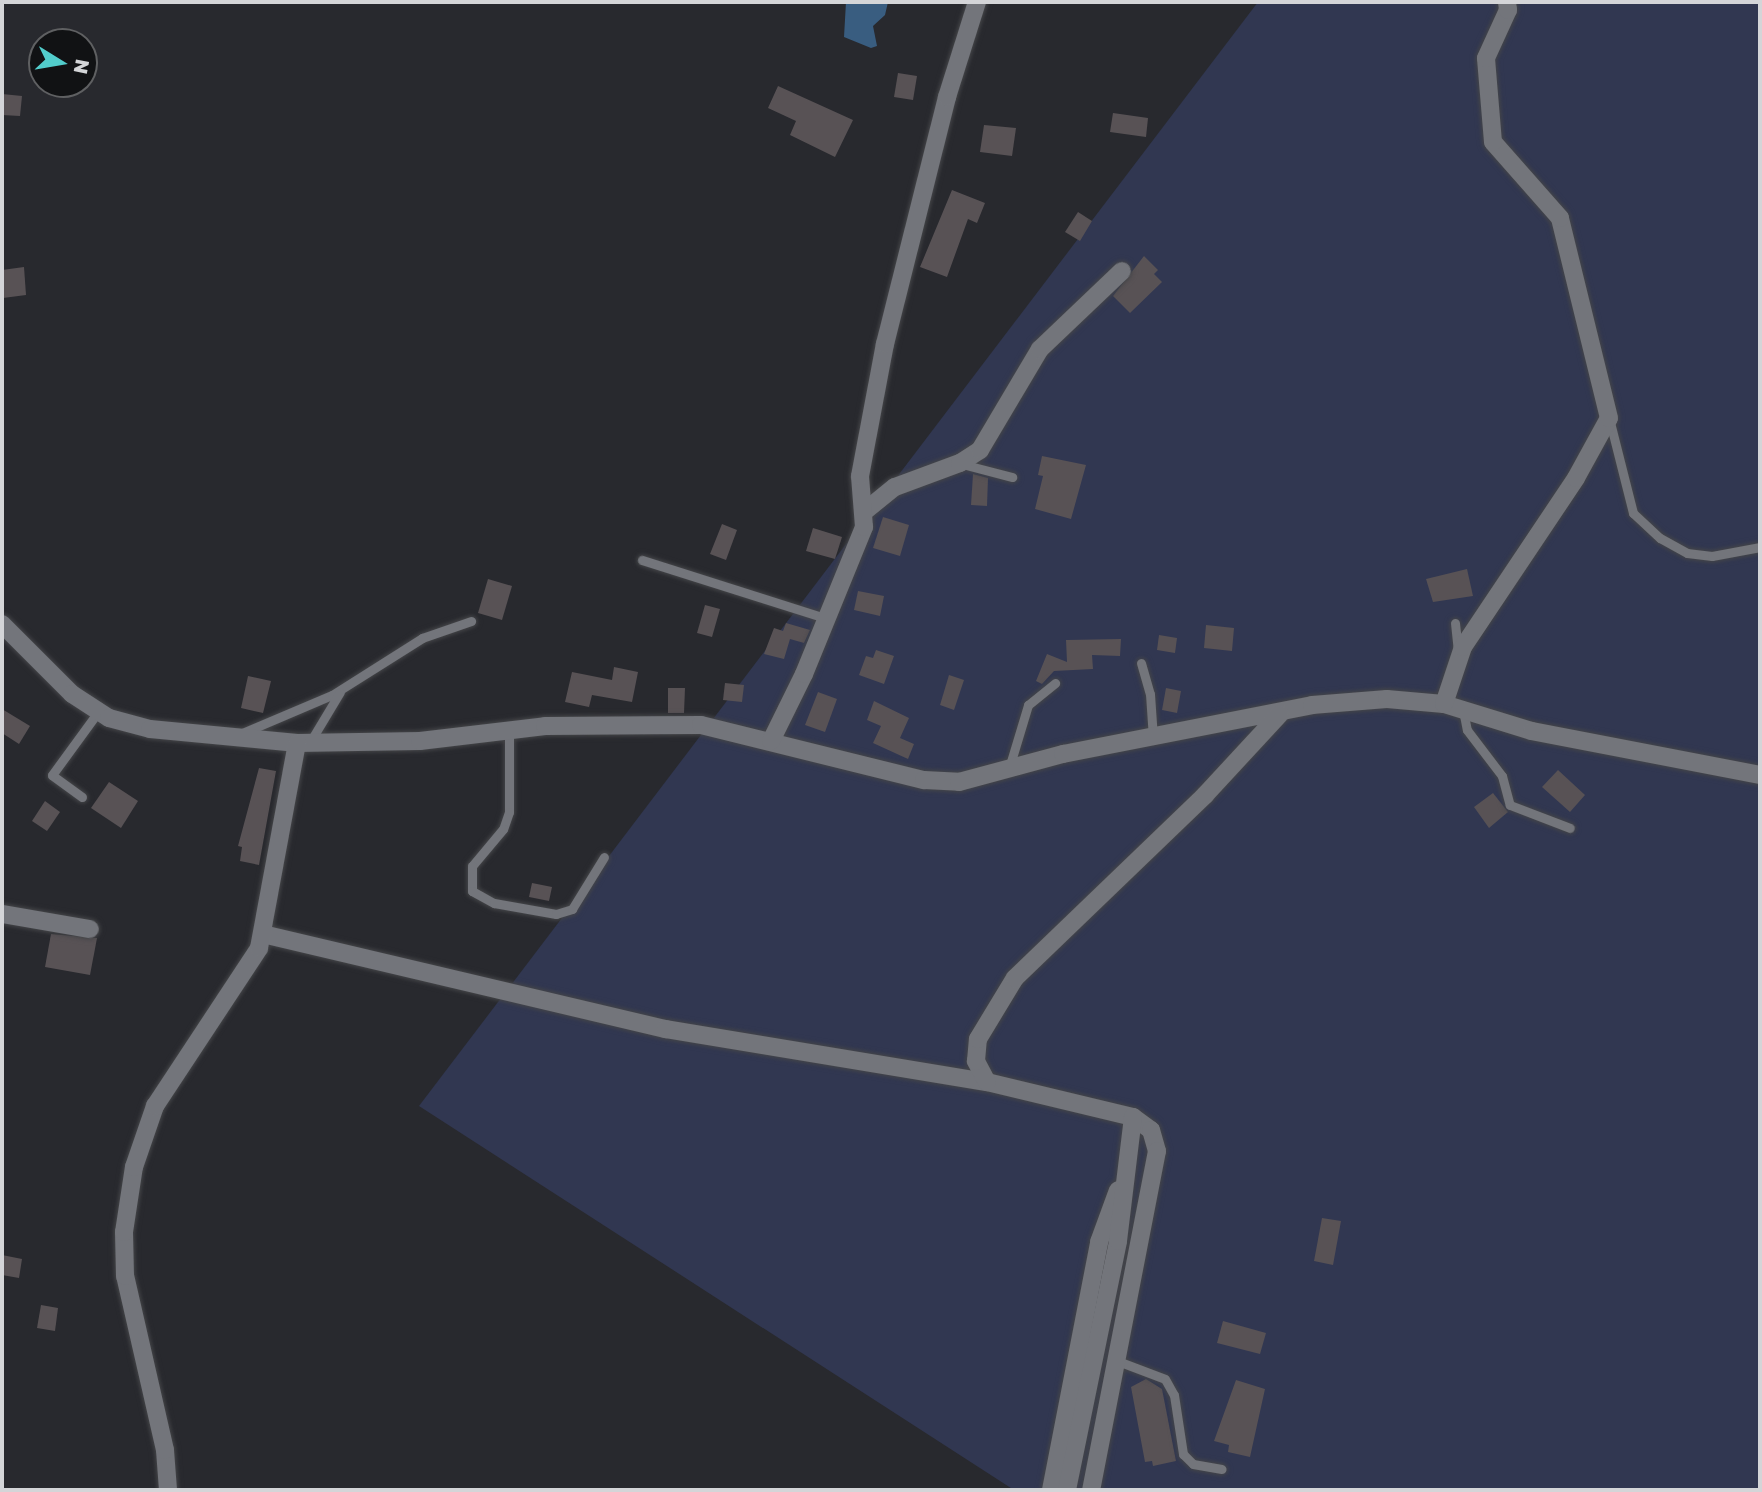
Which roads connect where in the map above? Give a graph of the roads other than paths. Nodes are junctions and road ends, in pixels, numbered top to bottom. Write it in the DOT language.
graph roads {
  1 [pos="977,2"];
  2 [pos="1507,2"];
  3 [pos="1122,271"];
  4 [pos="1609,418"];
  5 [pos="960,463"];
  6 [pos="1012,477"];
  7 [pos="865,511"];
  8 [pos="1760,547"];
  9 [pos="642,560"];
  10 [pos="828,619"];
  11 [pos="471,621"];
  12 [pos="1455,623"];
  13 [pos="2,624"];
  14 [pos="1459,655"];
  15 [pos="1141,663"];
  16 [pos="1055,683"];
  17 [pos="341,690"];
  18 [pos="1444,704"];
  19 [pos="1463,710"];
  20 [pos="98,712"];
  21 [pos="1280,714"];
  22 [pos="509,728"];
  23 [pos="232,737"];
  24 [pos="1153,738"];
  25 [pos="771,741"];
  26 [pos="303,743"];
  27 [pos="1008,769"];
  28 [pos="1760,775"];
  29 [pos="82,797"];
  30 [pos="1570,828"];
  31 [pos="604,858"];
  32 [pos="2,914"];
  33 [pos="90,929"];
  34 [pos="263,934"];
  35 [pos="987,1082"];
  36 [pos="1133,1117"];
  37 [pos="1122,1181"];
  38 [pos="1115,1360"];
  39 [pos="1222,1469"];
  40 [pos="169,1490"];
  41 [pos="1051,1490"];
  42 [pos="1067,1490"];
  43 [pos="1091,1490"];
  1 -- 7 [label="street"];
  2 -- 4 [label="street"];
  3 -- 5 [label="street"];
  4 -- 8 [label="lane"];
  4 -- 14 [label="street"];
  5 -- 6 [label="lane"];
  5 -- 7 [label="street"];
  7 -- 10 [label="street"];
  9 -- 10 [label="lane"];
  10 -- 25 [label="street"];
  11 -- 17 [label="lane"];
  12 -- 14 [label="lane"];
  13 -- 20 [label="street"];
  14 -- 18 [label="street"];
  15 -- 24 [label="lane"];
  16 -- 27 [label="lane"];
  17 -- 23 [label="lane"];
  17 -- 26 [label="lane"];
  18 -- 19 [label="street"];
  18 -- 21 [label="street"];
  19 -- 28 [label="street"];
  19 -- 30 [label="lane"];
  20 -- 23 [label="street"];
  20 -- 29 [label="lane"];
  21 -- 24 [label="street"];
  21 -- 35 [label="street"];
  22 -- 25 [label="street"];
  22 -- 26 [label="street"];
  22 -- 31 [label="lane"];
  23 -- 26 [label="street"];
  24 -- 27 [label="street"];
  25 -- 27 [label="street"];
  26 -- 34 [label="street"];
  32 -- 33 [label="street"];
  34 -- 35 [label="street"];
  34 -- 40 [label="street"];
  35 -- 36 [label="street"];
  36 -- 37 [label="street"];
  36 -- 38 [label="street"];
  37 -- 41 [label="street"];
  37 -- 42 [label="street"];
  38 -- 39 [label="lane"];
  38 -- 43 [label="street"];
}
